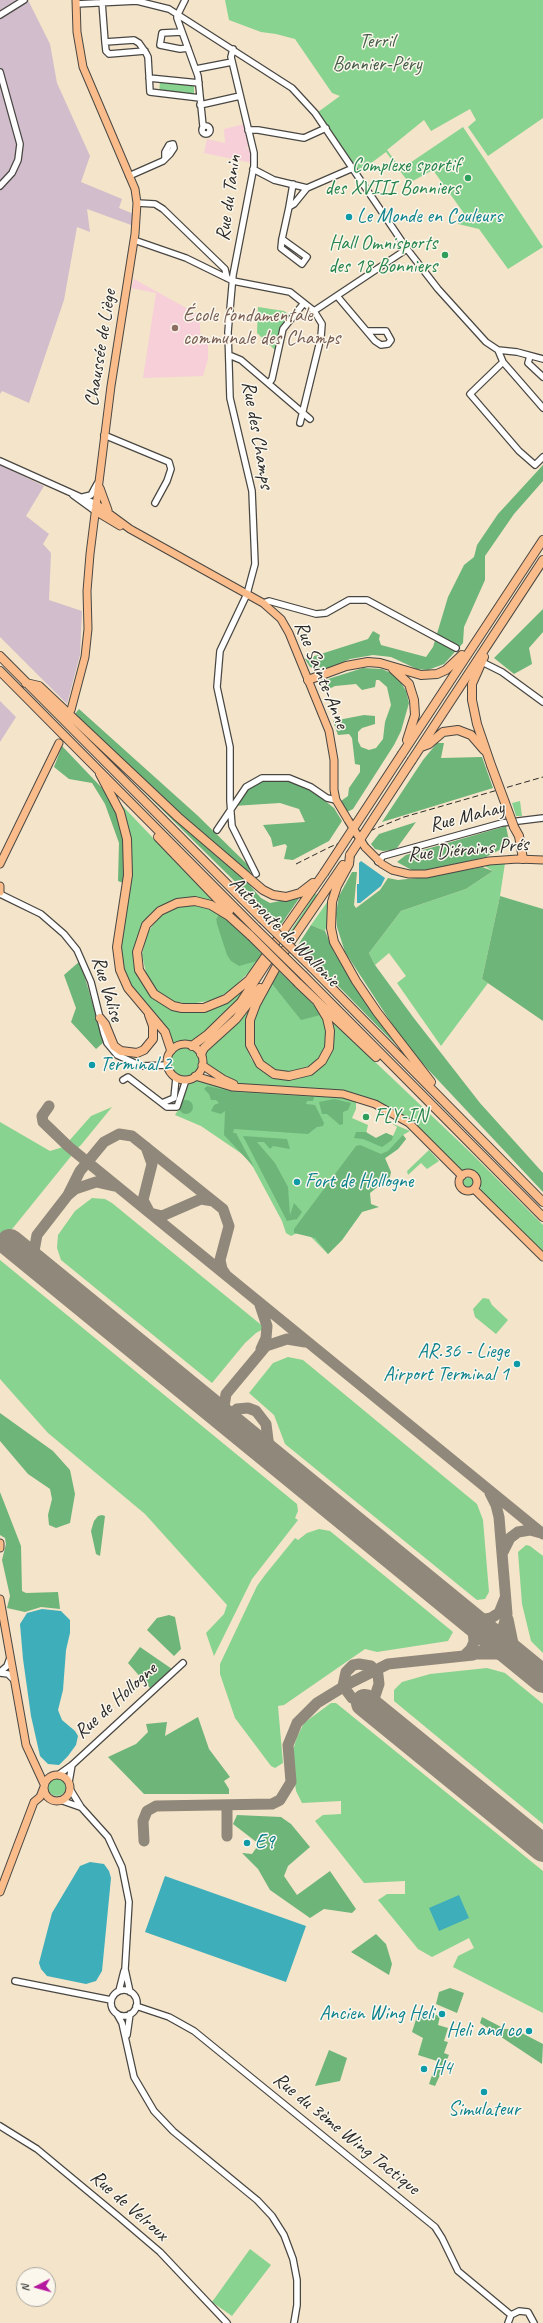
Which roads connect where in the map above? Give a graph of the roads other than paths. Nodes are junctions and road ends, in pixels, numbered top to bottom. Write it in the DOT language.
graph roads {
  1 [pos="24,0"];
  2 [pos="185,0"];
  3 [pos="141,1"];
  4 [pos="76,2"];
  5 [pos="102,2"];
  6 [pos="178,14"];
  7 [pos="0,15"];
  8 [pos="191,23"];
  9 [pos="182,31"];
  10 [pos="105,42"];
  11 [pos="188,48"];
  12 [pos="233,49"];
  13 [pos="145,51"];
  14 [pos="232,62"];
  15 [pos="196,69"];
  16 [pos="0,72"];
  17 [pos="149,78"];
  18 [pos="199,83"];
  19 [pos="240,96"];
  20 [pos="200,102"];
  21 [pos="203,126"];
  22 [pos="326,128"];
  23 [pos="248,130"];
  24 [pos="165,157"];
  25 [pos="353,168"];
  26 [pos="253,169"];
  27 [pos="129,176"];
  28 [pos="293,184"];
  29 [pos="0,186"];
  30 [pos="307,188"];
  31 [pos="136,202"];
  32 [pos="288,207"];
  33 [pos="282,239"];
  34 [pos="134,240"];
  35 [pos="407,249"];
  36 [pos="227,278"];
  37 [pos="233,281"];
  38 [pos="337,296"];
  39 [pos="304,303"];
  40 [pos="314,311"];
  41 [pos="368,332"];
  42 [pos="498,350"];
  43 [pos="229,354"];
  44 [pos="530,356"];
  45 [pos="543,359"];
  46 [pos="503,362"];
  47 [pos="543,377"];
  48 [pos="269,383"];
  49 [pos="543,408"];
  50 [pos="302,412"];
  51 [pos="310,419"];
  52 [pos="300,423"];
  53 [pos="104,435"];
  54 [pos="543,457"];
  55 [pos="0,460"];
  56 [pos="98,482"];
  57 [pos="58,485"];
  58 [pos="83,497"];
  59 [pos="155,503"];
  60 [pos="95,507"];
  61 [pos="109,512"];
  62 [pos="111,520"];
  63 [pos="93,526"];
  64 [pos="130,529"];
  65 [pos="543,540"];
  66 [pos="543,560"];
  67 [pos="248,594"];
  68 [pos="263,603"];
  69 [pos="489,641"];
  70 [pos="456,648"];
  71 [pos="469,651"];
  72 [pos="0,656"];
  73 [pos="484,663"];
  74 [pos="389,666"];
  75 [pos="0,671"];
  76 [pos="308,680"];
  77 [pos="26,683"];
  78 [pos="543,702"];
  79 [pos="71,710"];
  80 [pos="59,742"];
  81 [pos="420,747"];
  82 [pos="402,753"];
  83 [pos="491,764"];
  84 [pos="98,770"];
  85 [pos="120,791"];
  86 [pos="336,800"];
  87 [pos="231,808"];
  88 [pos="543,818"];
  89 [pos="217,830"];
  90 [pos="521,859"];
  91 [pos="543,860"];
  92 [pos="378,862"];
  93 [pos="0,864"];
  94 [pos="256,874"];
  95 [pos="0,886"];
  96 [pos="333,886"];
  97 [pos="309,890"];
  98 [pos="0,893"];
  99 [pos="293,917"];
  100 [pos="239,923"];
  101 [pos="286,949"];
  102 [pos="318,1003"];
  103 [pos="146,1009"];
  104 [pos="100,1018"];
  105 [pos="192,1046"];
  106 [pos="171,1050"];
  107 [pos="201,1054"];
  108 [pos="167,1065"];
  109 [pos="202,1065"];
  110 [pos="195,1076"];
  111 [pos="402,1076"];
  112 [pos="176,1078"];
  113 [pos="123,1080"];
  114 [pos="186,1080"];
  115 [pos="245,1088"];
  116 [pos="435,1092"];
  117 [pos="162,1103"];
  118 [pos="462,1176"];
  119 [pos="474,1189"];
  120 [pos="543,1202"];
  121 [pos="543,1217"];
  122 [pos="543,1257"];
  123 [pos="0,1543"];
  124 [pos="0,1548"];
  125 [pos="0,1599"];
  126 [pos="10,1658"];
  127 [pos="183,1663"];
  128 [pos="0,1672"];
  129 [pos="14,1680"];
  130 [pos="72,1765"];
  131 [pos="37,1767"];
  132 [pos="56,1775"];
  133 [pos="44,1786"];
  134 [pos="69,1786"];
  135 [pos="51,1799"];
  136 [pos="60,1800"];
  137 [pos="34,1804"];
  138 [pos="81,1807"];
  139 [pos="0,1892"];
  140 [pos="126,1969"];
  141 [pos="15,1981"];
  142 [pos="119,1991"];
  143 [pos="130,1992"];
  144 [pos="111,2000"];
  145 [pos="136,2006"];
  146 [pos="117,2014"];
  147 [pos="130,2014"];
  148 [pos="126,2039"];
  149 [pos="0,2126"];
  150 [pos="511,2315"];
  151 [pos="228,2323"];
  152 [pos="294,2323"];
  153 [pos="508,2323"];
  154 [pos="534,2323"];
  1 -- 7 [label="street"];
  2 -- 6 [label="street"];
  3 -- 5 [label="street"];
  3 -- 6 [label="street"];
  4 -- 5 [label="street"];
  4 -- 27 [label="main road, Chaussée de Liège"];
  5 -- 10 [label="street"];
  6 -- 8 [label="street"];
  6 -- 9 [label="street"];
  8 -- 9 [label="street"];
  8 -- 12 [label="street"];
  9 -- 11 [label="street"];
  9 -- 11 [label="street"];
  10 -- 13 [label="street"];
  10 -- 13 [label="street"];
  11 -- 15 [label="street"];
  12 -- 14 [label="street, Rue du Tanin"];
  12 -- 22 [label="street"];
  13 -- 17 [label="street"];
  14 -- 15 [label="street"];
  14 -- 19 [label="street, Rue du Tanin"];
  15 -- 18 [label="street"];
  16 -- 29 [label="street"];
  17 -- 18 [label="street"];
  17 -- 20 [label="street"];
  18 -- 20 [label="street"];
  19 -- 20 [label="street"];
  19 -- 23 [label="street, Rue du Tanin"];
  20 -- 21 [label="street"];
  22 -- 23 [label="street"];
  22 -- 25 [label="street"];
  23 -- 26 [label="street, Rue du Tanin"];
  24 -- 27 [label="street"];
  25 -- 30 [label="street"];
  25 -- 35 [label="street"];
  26 -- 28 [label="street"];
  26 -- 37 [label="street, Rue du Tanin"];
  27 -- 31 [label="main road, Chaussée de Liège"];
  28 -- 30 [label="street"];
  28 -- 32 [label="street"];
  30 -- 32 [label="street"];
  31 -- 34 [label="main road, Chaussée de Liège"];
  31 -- 36 [label="street"];
  32 -- 33 [label="street"];
  33 -- 33 [label="street"];
  34 -- 36 [label="street"];
  34 -- 53 [label="main road, Chaussée de Liège"];
  35 -- 38 [label="street"];
  35 -- 42 [label="street"];
  36 -- 37 [label="street"];
  37 -- 39 [label="street"];
  37 -- 43 [label="street, Rue des Champs"];
  38 -- 40 [label="street"];
  38 -- 41 [label="street"];
  39 -- 40 [label="street"];
  39 -- 48 [label="street"];
  40 -- 50 [label="street"];
  42 -- 44 [label="street"];
  42 -- 46 [label="street"];
  43 -- 48 [label="street"];
  43 -- 67 [label="street, Rue des Champs"];
  44 -- 45 [label="street"];
  44 -- 47 [label="street"];
  46 -- 49 [label="street"];
  46 -- 54 [label="street"];
  48 -- 50 [label="street"];
  50 -- 51 [label="street"];
  50 -- 52 [label="street"];
  53 -- 56 [label="main road, Chaussée de Liège"];
  53 -- 59 [label="street"];
  55 -- 57 [label="street"];
  56 -- 58 [label="street"];
  56 -- 60 [label="main road, Chaussée de Liège"];
  56 -- 61 [label="main road"];
  57 -- 58 [label="street"];
  57 -- 60 [label="street"];
  58 -- 60 [label="street"];
  60 -- 61 [label="main road, Rue Sainte-Anne"];
  60 -- 62 [label="main road, Rue Sainte-Anne"];
  60 -- 63 [label="main road, Chaussée de Liège"];
  61 -- 64 [label="main road, Rue Sainte-Anne"];
  62 -- 63 [label="main road"];
  62 -- 64 [label="main road, Rue Sainte-Anne"];
  63 -- 79 [label="main road, Chaussée de Liège"];
  64 -- 67 [label="main road, Rue Sainte-Anne"];
  65 -- 71 [label="highway"];
  66 -- 69 [label="highway"];
  67 -- 68 [label="main road, Rue Sainte-Anne"];
  67 -- 87 [label="street, Rue des Champs"];
  68 -- 70 [label="street"];
  68 -- 76 [label="main road, Rue Sainte-Anne"];
  69 -- 81 [label="highway"];
  69 -- 83 [label="highway"];
  71 -- 74 [label="highway"];
  71 -- 82 [label="highway"];
  72 -- 77 [label="highway, Autoroute de Wallonie"];
  73 -- 78 [label="street"];
  74 -- 76 [label="highway"];
  74 -- 82 [label="highway"];
  75 -- 84 [label="highway, Autoroute de Wallonie"];
  76 -- 86 [label="main road, Rue Sainte-Anne"];
  77 -- 97 [label="highway"];
  77 -- 116 [label="highway, Autoroute de Wallonie, bridge"];
  80 -- 93 [label="main road"];
  81 -- 83 [label="highway"];
  81 -- 96 [label="highway, bridge"];
  82 -- 97 [label="highway, bridge"];
  83 -- 90 [label="highway, bridge"];
  84 -- 85 [label="highway, Autoroute de Wallonie"];
  84 -- 103 [label="highway"];
  85 -- 100 [label="highway"];
  85 -- 111 [label="highway, Autoroute de Wallonie, bridge"];
  86 -- 87 [label="street"];
  86 -- 92 [label="main road, Rue Diérains Prés, bridge"];
  87 -- 89 [label="street"];
  87 -- 94 [label="street, Rue des Champs"];
  88 -- 92 [label="street, Rue Mahay"];
  90 -- 91 [label="main road, Rue Diérains Prés"];
  90 -- 92 [label="main road, Rue Diérains Prés"];
  95 -- 98 [label="main road"];
  96 -- 101 [label="highway"];
  96 -- 116 [label="highway"];
  97 -- 99 [label="highway"];
  98 -- 104 [label="street, Rue Valise"];
  99 -- 100 [label="highway"];
  99 -- 105 [label="highway"];
  100 -- 102 [label="highway, bridge"];
  101 -- 102 [label="highway"];
  101 -- 107 [label="highway"];
  102 -- 111 [label="highway"];
  103 -- 104 [label="highway"];
  103 -- 106 [label="highway"];
  104 -- 108 [label="street, Rue Valise"];
  105 -- 106 [label="main road"];
  105 -- 107 [label="main road"];
  106 -- 108 [label="main road"];
  107 -- 109 [label="main road"];
  108 -- 112 [label="main road"];
  109 -- 110 [label="main road"];
  109 -- 115 [label="main road"];
  110 -- 114 [label="main road"];
  110 -- 115 [label="main road"];
  111 -- 121 [label="highway, Autoroute de Wallonie"];
  112 -- 114 [label="main road"];
  112 -- 117 [label="street"];
  113 -- 117 [label="street"];
  114 -- 117 [label="street"];
  115 -- 118 [label="main road"];
  116 -- 120 [label="highway, Autoroute de Wallonie"];
  118 -- 119 [label="main road"];
  118 -- 119 [label="main road"];
  119 -- 122 [label="main road"];
  123 -- 124 [label="main road"];
  125 -- 126 [label="main road"];
  126 -- 128 [label="street"];
  126 -- 129 [label="main road"];
  127 -- 130 [label="street, Rue de Hollogne"];
  128 -- 129 [label="street"];
  129 -- 131 [label="main road"];
  130 -- 132 [label="street, Rue de Hollogne"];
  130 -- 134 [label="street, Rue de Hollogne"];
  131 -- 132 [label="main road"];
  131 -- 133 [label="main road"];
  132 -- 133 [label="main road"];
  132 -- 134 [label="main road"];
  133 -- 135 [label="main road"];
  133 -- 137 [label="main road"];
  134 -- 136 [label="main road"];
  134 -- 138 [label="street"];
  135 -- 136 [label="main road"];
  135 -- 137 [label="main road"];
  136 -- 138 [label="street"];
  137 -- 139 [label="main road"];
  138 -- 140 [label="street"];
  140 -- 142 [label="street"];
  140 -- 143 [label="street"];
  141 -- 144 [label="street"];
  142 -- 143 [label="street"];
  142 -- 144 [label="street"];
  143 -- 145 [label="street"];
  144 -- 146 [label="street"];
  145 -- 147 [label="street"];
  145 -- 150 [label="street, Rue du 3ème Wing Tactique"];
  146 -- 147 [label="street"];
  146 -- 148 [label="street"];
  147 -- 148 [label="street"];
  148 -- 152 [label="street"];
  149 -- 151 [label="street, Rue de Velroux"];
  150 -- 153 [label="street"];
  150 -- 154 [label="street"];
}
